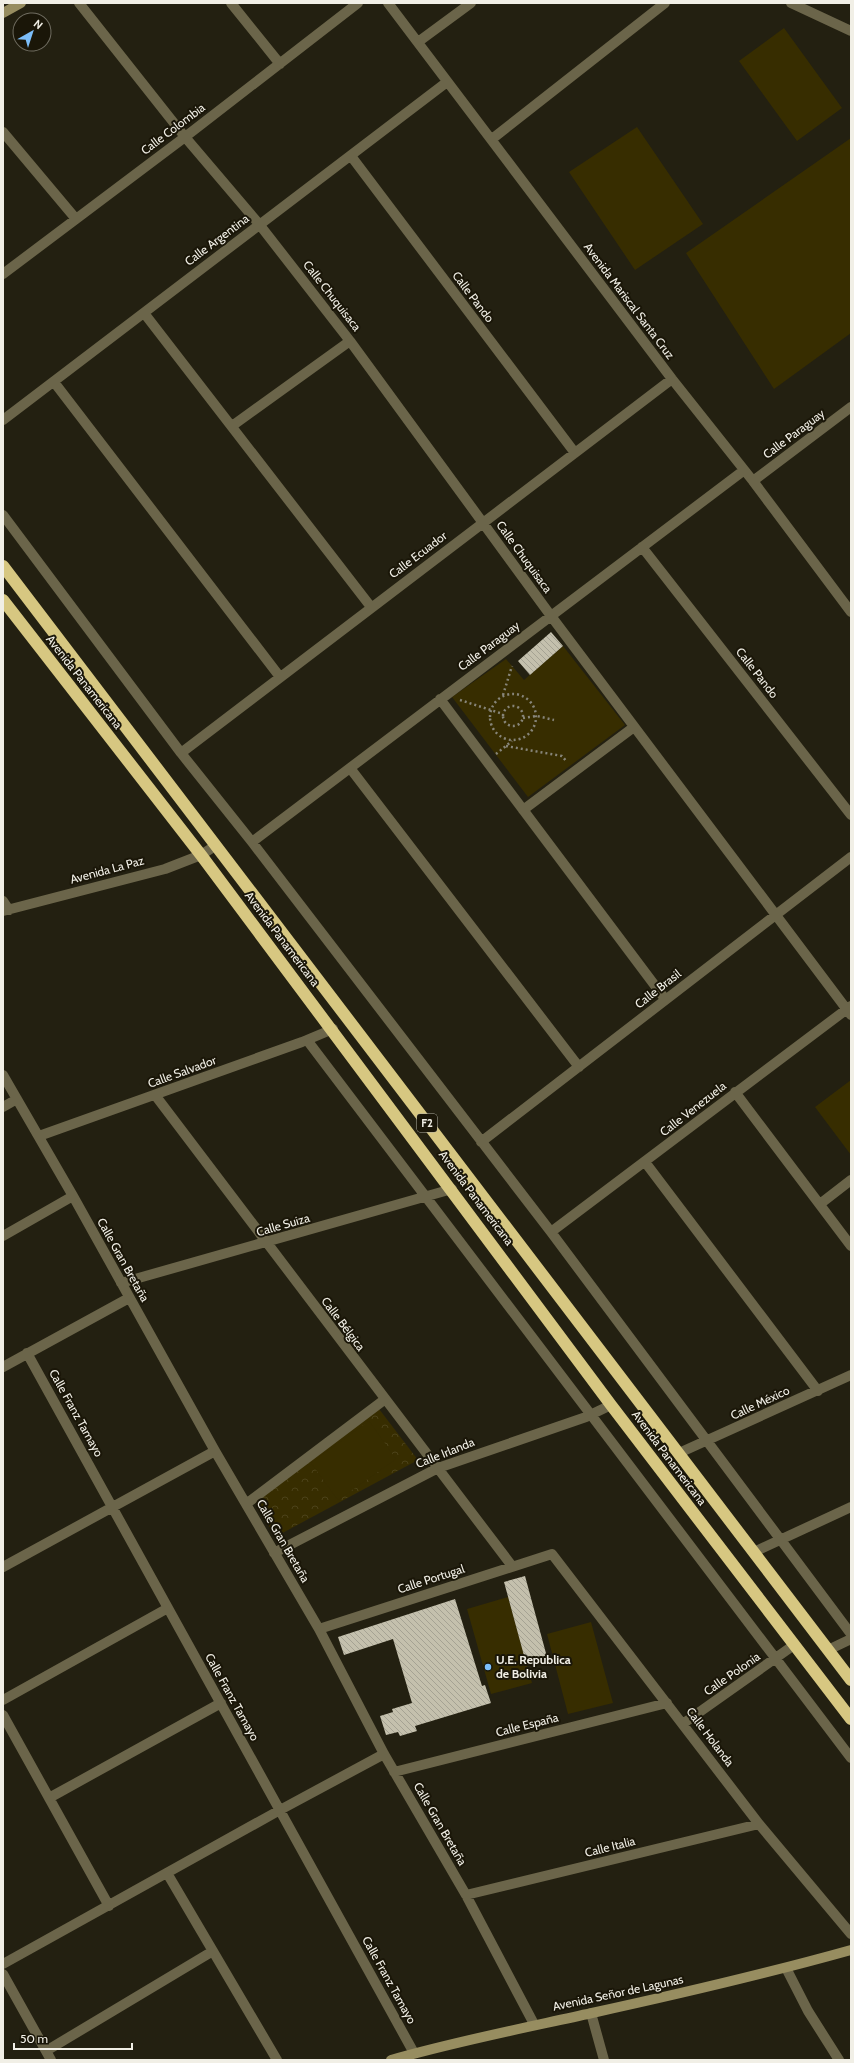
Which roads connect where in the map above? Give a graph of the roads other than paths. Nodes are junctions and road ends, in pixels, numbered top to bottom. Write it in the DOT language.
graph roads {
  1 [pos="21,3"];
  2 [pos="79,3"];
  3 [pos="231,3"];
  4 [pos="358,3"];
  5 [pos="388,3"];
  6 [pos="471,3"];
  7 [pos="665,3"];
  8 [pos="791,3"];
  9 [pos="3,13"];
  10 [pos="851,31"];
  11 [pos="418,42"];
  12 [pos="280,64"];
  13 [pos="447,82"];
  14 [pos="3,132"];
  15 [pos="185,137"];
  16 [pos="492,139"];
  17 [pos="351,156"];
  18 [pos="76,219"];
  19 [pos="259,224"];
  20 [pos="3,274"];
  21 [pos="144,312"];
  22 [pos="350,341"];
  23 [pos="672,379"];
  24 [pos="54,382"];
  25 [pos="850,409"];
  26 [pos="3,420"];
  27 [pos="232,426"];
  28 [pos="575,453"];
  29 [pos="743,471"];
  30 [pos="753,481"];
  31 [pos="3,515"];
  32 [pos="483,522"];
  33 [pos="642,548"];
  34 [pos="3,566"];
  35 [pos="3,600"];
  36 [pos="371,607"];
  37 [pos="851,612"];
  38 [pos="551,616"];
  39 [pos="280,677"];
  40 [pos="440,699"];
  41 [pos="634,727"];
  42 [pos="181,753"];
  43 [pos="350,768"];
  44 [pos="524,810"];
  45 [pos="851,815"];
  46 [pos="252,842"];
  47 [pos="215,846"];
  48 [pos="201,856"];
  49 [pos="851,857"];
  50 [pos="3,901"];
  51 [pos="6,911"];
  52 [pos="775,915"];
  53 [pos="665,999"];
  54 [pos="850,1010"];
  55 [pos="333,1030"];
  56 [pos="307,1040"];
  57 [pos="579,1067"];
  58 [pos="3,1075"];
  59 [pos="735,1092"];
  60 [pos="155,1095"];
  61 [pos="17,1099"];
  62 [pos="3,1107"];
  63 [pos="39,1136"];
  64 [pos="481,1142"];
  65 [pos="645,1162"];
  66 [pos="851,1180"];
  67 [pos="452,1189"];
  68 [pos="73,1196"];
  69 [pos="426,1197"];
  70 [pos="820,1204"];
  71 [pos="551,1232"];
  72 [pos="3,1236"];
  73 [pos="265,1243"];
  74 [pos="851,1246"];
  75 [pos="121,1283"];
  76 [pos="129,1298"];
  77 [pos="27,1353"];
  78 [pos="3,1366"];
  79 [pos="851,1375"];
  80 [pos="818,1391"];
  81 [pos="384,1400"];
  82 [pos="612,1405"];
  83 [pos="591,1415"];
  84 [pos="707,1442"];
  85 [pos="215,1451"];
  86 [pos="679,1453"];
  87 [pos="438,1468"];
  88 [pos="246,1504"];
  89 [pos="112,1506"];
  90 [pos="851,1507"];
  91 [pos="780,1540"];
  92 [pos="754,1552"];
  93 [pos="274,1553"];
  94 [pos="552,1554"];
  95 [pos="512,1566"];
  96 [pos="3,1567"];
  97 [pos="168,1608"];
  98 [pos="319,1629"];
  99 [pos="851,1634"];
  100 [pos="851,1639"];
  101 [pos="794,1645"];
  102 [pos="828,1650"];
  103 [pos="776,1659"];
  104 [pos="851,1680"];
  105 [pos="3,1700"];
  106 [pos="221,1703"];
  107 [pos="667,1703"];
  108 [pos="3,1715"];
  109 [pos="851,1719"];
  110 [pos="684,1723"];
  111 [pos="384,1754"];
  112 [pos="851,1758"];
  113 [pos="394,1772"];
  114 [pos="49,1798"];
  115 [pos="280,1810"];
  116 [pos="759,1824"];
  117 [pos="167,1873"];
  118 [pos="466,1895"];
  119 [pos="109,1906"];
  120 [pos="851,1934"];
  121 [pos="851,1950"];
  122 [pos="213,1951"];
  123 [pos="3,1964"];
  124 [pos="786,1968"];
  125 [pos="3,1974"];
  126 [pos="591,2013"];
  127 [pos="534,2024"];
  128 [pos="46,2051"];
  129 [pos="414,2053"];
  130 [pos="51,2060"];
  131 [pos="277,2060"];
  132 [pos="391,2060"];
  133 [pos="604,2060"];
  134 [pos="839,2060"];
  1 -- 9 [label="street"];
  2 -- 15 [label="street, Calle Chuquisaca"];
  3 -- 12 [label="street"];
  4 -- 12 [label="street, Calle Colombia"];
  5 -- 11 [label="street, Avenida Mariscal Santa Cruz"];
  6 -- 11 [label="street"];
  7 -- 16 [label="street"];
  8 -- 10 [label="street"];
  11 -- 13 [label="street, Avenida Mariscal Santa Cruz"];
  12 -- 15 [label="street, Calle Colombia"];
  13 -- 16 [label="street, Avenida Mariscal Santa Cruz"];
  13 -- 17 [label="street, Calle Argentina"];
  14 -- 18 [label="street"];
  15 -- 18 [label="street, Calle Colombia"];
  15 -- 19 [label="street, Calle Chuquisaca"];
  16 -- 23 [label="street, Avenida Mariscal Santa Cruz"];
  17 -- 19 [label="street, Calle Argentina"];
  17 -- 28 [label="street, Calle Pando"];
  18 -- 20 [label="street, Calle Colombia"];
  19 -- 21 [label="street, Calle Argentina"];
  19 -- 22 [label="street, Calle Chuquisaca"];
  21 -- 24 [label="street, Calle Argentina"];
  21 -- 27 [label="street"];
  22 -- 27 [label="street"];
  22 -- 32 [label="street, Calle Chuquisaca"];
  23 -- 28 [label="street, Calle Ecuador"];
  23 -- 29 [label="street, Avenida Mariscal Santa Cruz"];
  24 -- 26 [label="street, Calle Argentina"];
  24 -- 39 [label="street"];
  25 -- 30 [label="street, Calle Paraguay"];
  27 -- 36 [label="street"];
  28 -- 32 [label="street, Calle Ecuador"];
  29 -- 30 [label="street, Avenida Mariscal Santa Cruz"];
  29 -- 33 [label="street, Calle Paraguay"];
  30 -- 37 [label="street, Avenida Mariscal Santa Cruz"];
  31 -- 42 [label="street"];
  32 -- 36 [label="street, Calle Ecuador"];
  32 -- 38 [label="street, Calle Chuquisaca"];
  33 -- 38 [label="street, Calle Paraguay"];
  33 -- 45 [label="street, Calle Pando"];
  34 -- 47 [label="highway, Avenida Panamericana / F2"];
  35 -- 48 [label="highway, Avenida Panamericana / F2"];
  36 -- 39 [label="street, Calle Ecuador"];
  38 -- 40 [label="street, Calle Paraguay"];
  38 -- 41 [label="street, Calle Chuquisaca"];
  39 -- 42 [label="street, Calle Ecuador"];
  40 -- 43 [label="street, Calle Paraguay"];
  40 -- 44 [label="street"];
  41 -- 44 [label="street"];
  41 -- 52 [label="street, Calle Chuquisaca"];
  42 -- 46 [label="street"];
  43 -- 46 [label="street, Calle Paraguay"];
  43 -- 57 [label="street"];
  44 -- 53 [label="street"];
  46 -- 64 [label="street"];
  47 -- 48 [label="street, Avenida La Paz"];
  47 -- 86 [label="highway, Avenida Panamericana / F2"];
  48 -- 51 [label="street, Avenida La Paz"];
  48 -- 55 [label="highway, Avenida Panamericana / F2"];
  49 -- 52 [label="street, Calle Brasil"];
  50 -- 51 [label="street"];
  52 -- 53 [label="street, Calle Brasil"];
  52 -- 54 [label="street, Calle Chuquisaca"];
  53 -- 57 [label="street, Calle Brasil"];
  54 -- 59 [label="street, Calle Venezuela"];
  55 -- 56 [label="street, Calle Salvador"];
  55 -- 67 [label="highway, Avenida Panamericana / F2"];
  56 -- 60 [label="street, Calle Salvador"];
  56 -- 69 [label="street"];
  57 -- 64 [label="street, Calle Brasil"];
  58 -- 61 [label="street, Calle Gran Bretaña"];
  59 -- 65 [label="street, Calle Venezuela"];
  59 -- 70 [label="street"];
  60 -- 63 [label="street, Calle Salvador"];
  60 -- 73 [label="street, Calle Bélgica"];
  61 -- 62 [label="street"];
  61 -- 63 [label="street, Calle Gran Bretaña"];
  63 -- 68 [label="street, Calle Gran Bretaña"];
  64 -- 71 [label="street"];
  65 -- 71 [label="street, Calle Venezuela"];
  65 -- 80 [label="street"];
  66 -- 70 [label="street"];
  67 -- 69 [label="street, Calle Suiza"];
  67 -- 82 [label="highway, Avenida Panamericana / F2"];
  68 -- 72 [label="street"];
  68 -- 75 [label="street, Calle Gran Bretaña"];
  69 -- 73 [label="street, Calle Suiza"];
  69 -- 83 [label="street"];
  70 -- 74 [label="street"];
  71 -- 84 [label="street"];
  73 -- 75 [label="street, Calle Suiza"];
  73 -- 81 [label="street, Calle Bélgica"];
  75 -- 76 [label="street, Calle Gran Bretaña"];
  76 -- 77 [label="street"];
  76 -- 85 [label="street, Calle Gran Bretaña"];
  77 -- 78 [label="street"];
  77 -- 89 [label="street, Calle Franz Tamayo"];
  79 -- 80 [label="street, Calle México"];
  80 -- 84 [label="street, Calle México"];
  81 -- 87 [label="street, Calle Bélgica"];
  81 -- 88 [label="street"];
  82 -- 83 [label="street, Calle Irlanda"];
  82 -- 101 [label="highway, Avenida Panamericana / F2"];
  83 -- 87 [label="street, Calle Irlanda"];
  83 -- 103 [label="street"];
  84 -- 86 [label="street, Calle México"];
  84 -- 91 [label="street"];
  85 -- 88 [label="street, Calle Gran Bretaña"];
  85 -- 89 [label="street"];
  86 -- 92 [label="highway, Avenida Panamericana / F2"];
  87 -- 93 [label="street, Calle Irlanda"];
  87 -- 95 [label="street, Calle Bélgica"];
  88 -- 93 [label="street, Calle Gran Bretaña"];
  89 -- 96 [label="street"];
  89 -- 97 [label="street, Calle Franz Tamayo"];
  90 -- 91 [label="street"];
  91 -- 92 [label="street"];
  91 -- 99 [label="street"];
  92 -- 102 [label="highway, Avenida Panamericana / F2"];
  93 -- 98 [label="street, Calle Gran Bretaña"];
  94 -- 95 [label="street, Calle Portugal"];
  94 -- 107 [label="street, Calle Holanda"];
  95 -- 98 [label="street, Calle Portugal"];
  97 -- 105 [label="street"];
  97 -- 106 [label="street, Calle Franz Tamayo"];
  98 -- 111 [label="street, Calle Gran Bretaña"];
  100 -- 102 [label="street"];
  101 -- 103 [label="street, Calle Polonia"];
  101 -- 109 [label="highway, Avenida Panamericana / F2"];
  102 -- 104 [label="highway, Avenida Panamericana / F2"];
  103 -- 110 [label="street, Calle Polonia"];
  103 -- 112 [label="street"];
  106 -- 114 [label="street"];
  106 -- 115 [label="street, Calle Franz Tamayo"];
  107 -- 110 [label="street, Calle Holanda"];
  107 -- 113 [label="street, Calle España"];
  108 -- 114 [label="street"];
  110 -- 116 [label="street, Calle Holanda"];
  111 -- 113 [label="street, Calle Gran Bretaña"];
  111 -- 115 [label="street"];
  113 -- 118 [label="street, Calle Gran Bretaña"];
  114 -- 119 [label="street"];
  115 -- 117 [label="street"];
  115 -- 129 [label="street, Calle Franz Tamayo"];
  116 -- 118 [label="street, Calle Italia"];
  116 -- 120 [label="street, Calle Holanda"];
  117 -- 119 [label="street"];
  117 -- 122 [label="street"];
  118 -- 127 [label="street, Calle Gran Bretaña"];
  119 -- 123 [label="street"];
  121 -- 124 [label="street, Avenida Señor de Lagunas"];
  122 -- 128 [label="street"];
  122 -- 131 [label="street"];
  124 -- 126 [label="street, Avenida Señor de Lagunas"];
  124 -- 134 [label="street"];
  125 -- 128 [label="street"];
  126 -- 127 [label="street, Avenida Señor de Lagunas"];
  126 -- 133 [label="street"];
  127 -- 129 [label="street, Avenida Señor de Lagunas"];
  128 -- 130 [label="street"];
  129 -- 132 [label="street, Avenida Señor de Lagunas"];
}
